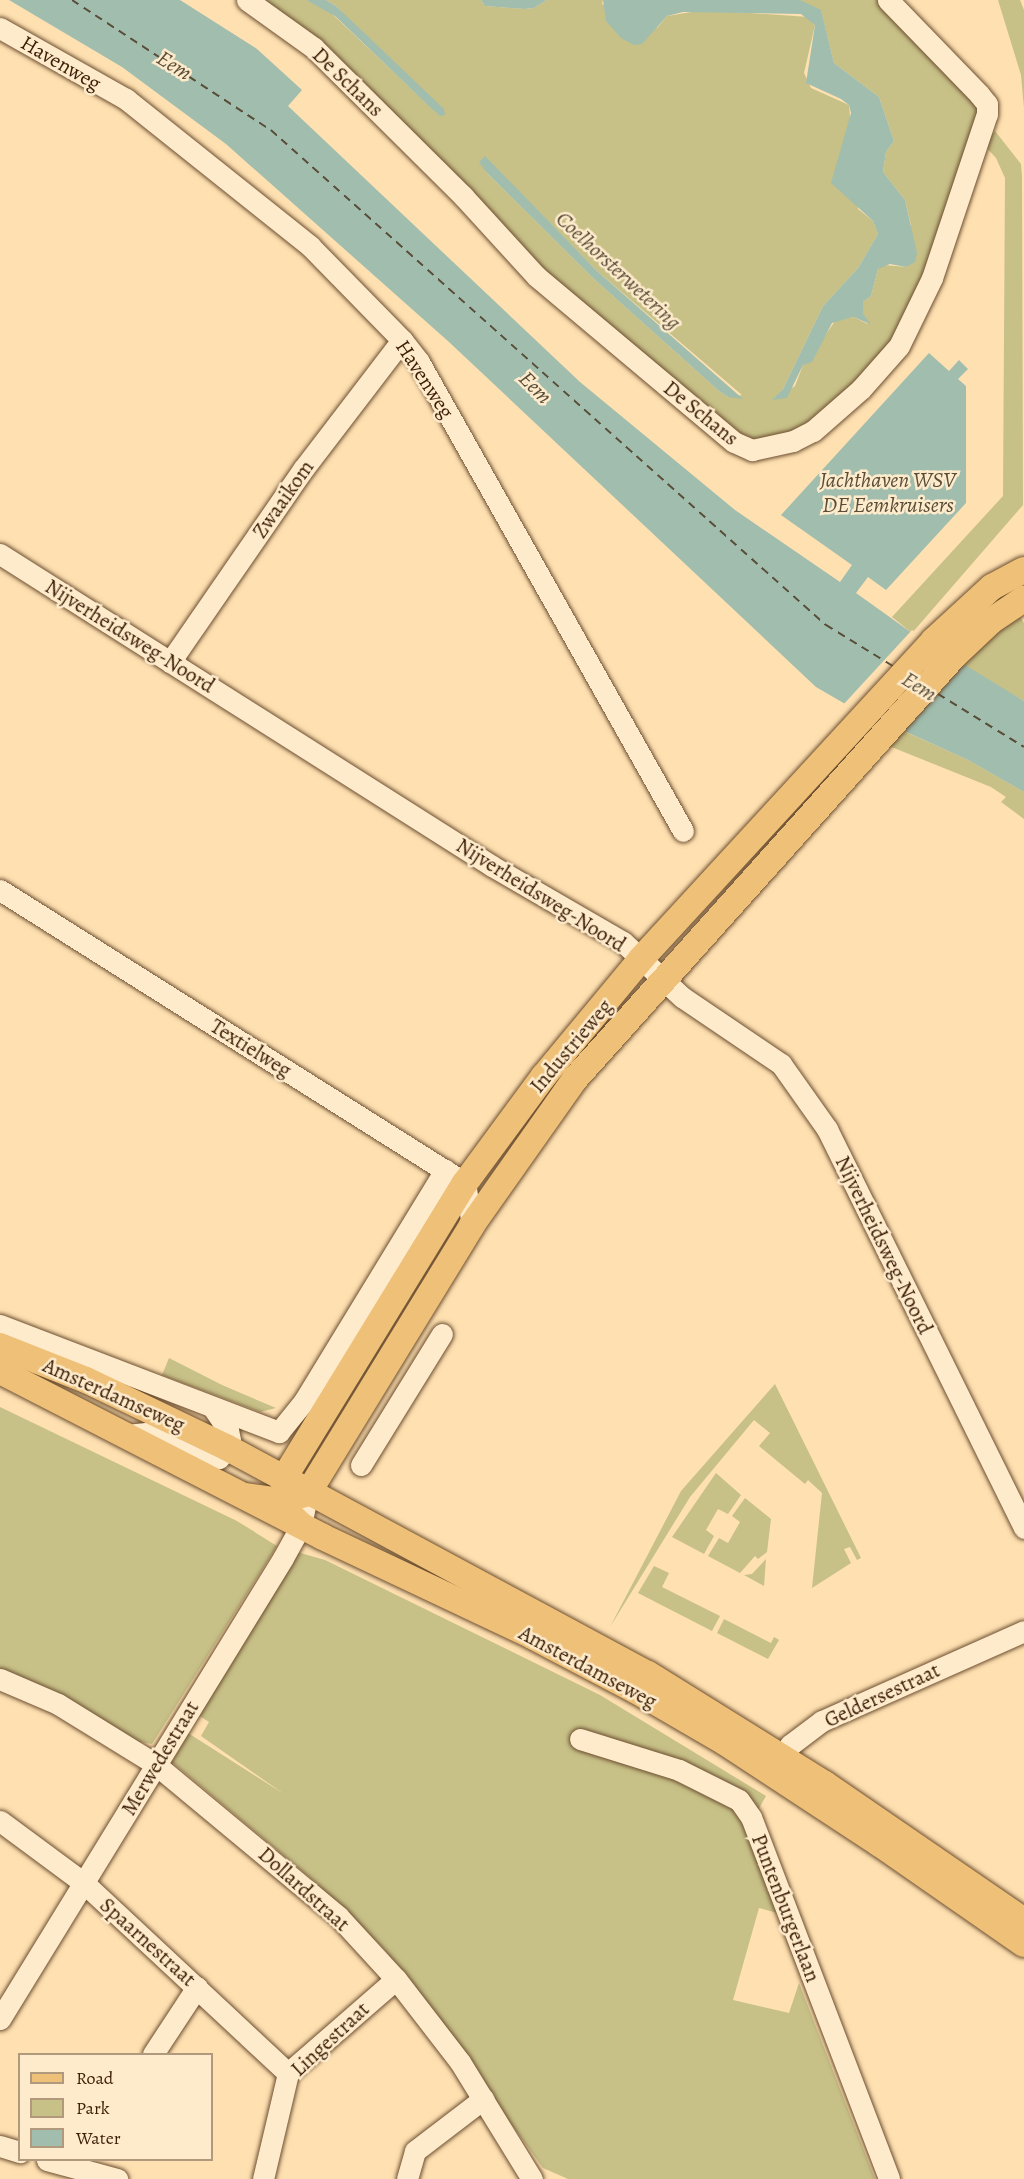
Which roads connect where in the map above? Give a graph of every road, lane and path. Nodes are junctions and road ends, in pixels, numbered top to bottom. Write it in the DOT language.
graph roads {
  1 [pos="247,0"];
  2 [pos="888,0"];
  3 [pos="0,28"];
  4 [pos="402,340"];
  5 [pos="0,554"];
  6 [pos="1024,570"];
  7 [pos="1024,598"];
  8 [pos="170,662"];
  9 [pos="683,831"];
  10 [pos="0,890"];
  11 [pos="641,959"];
  12 [pos="661,980"];
  13 [pos="455,1177"];
  14 [pos="472,1225"];
  15 [pos="0,1325"];
  16 [pos="409,1328"];
  17 [pos="0,1346"];
  18 [pos="0,1371"];
  19 [pos="213,1408"];
  20 [pos="279,1432"];
  21 [pos="127,1435"];
  22 [pos="226,1447"];
  23 [pos="361,1465"];
  24 [pos="292,1493"];
  25 [pos="246,1496"];
  26 [pos="301,1525"];
  27 [pos="1024,1528"];
  28 [pos="1024,1631"];
  29 [pos="0,1679"];
  30 [pos="580,1739"];
  31 [pos="783,1757"];
  32 [pos="155,1764"];
  33 [pos="797,1789"];
  34 [pos="0,1821"];
  35 [pos="85,1884"];
  36 [pos="1024,1921"];
  37 [pos="1024,1944"];
  38 [pos="396,1979"];
  39 [pos="197,1987"];
  40 [pos="0,2019"];
  41 [pos="154,2053"];
  42 [pos="288,2073"];
  43 [pos="483,2099"];
  44 [pos="0,2146"];
  45 [pos="18,2151"];
  46 [pos="53,2161"];
  47 [pos="109,2171"];
  48 [pos="263,2179"];
  49 [pos="407,2179"];
  50 [pos="532,2179"];
  51 [pos="889,2179"];
  1 -- 2 [label="street, De Schans"];
  3 -- 4 [label="street, Havenweg"];
  4 -- 8 [label="street, Zwaaikom"];
  4 -- 9 [label="street, Havenweg"];
  5 -- 8 [label="street, Nijverheidsweg-Noord"];
  6 -- 11 [label="main road, Industrieweg"];
  7 -- 12 [label="main road, Industrieweg"];
  8 -- 11 [label="street, Nijverheidsweg-Noord"];
  10 -- 13 [label="street, Textielweg"];
  11 -- 12 [label="street, Nijverheidsweg-Noord"];
  11 -- 13 [label="main road, Industrieweg"];
  12 -- 14 [label="main road, Industrieweg"];
  12 -- 27 [label="street, Nijverheidsweg-Noord"];
  13 -- 14 [label="street"];
  13 -- 20 [label="street, Industrieweg"];
  13 -- 24 [label="main road, Industrieweg"];
  14 -- 16 [label="main road, Industrieweg"];
  15 -- 19 [label="street, Amsterdamseweg"];
  16 -- 23 [label="street"];
  16 -- 24 [label="main road, Industrieweg"];
  17 -- 22 [label="main road, Amsterdamseweg"];
  18 -- 21 [label="main road, Amsterdamseweg"];
  19 -- 20 [label="street, Amsterdamseweg"];
  19 -- 22 [label="street, Amsterdamseweg"];
  21 -- 22 [label="street, Amsterdamseweg"];
  21 -- 25 [label="main road, Amsterdamseweg"];
  22 -- 24 [label="main road, Amsterdamseweg"];
  24 -- 25 [label="main road"];
  24 -- 26 [label="main road"];
  24 -- 31 [label="main road, Amsterdamseweg"];
  25 -- 26 [label="main road, Amsterdamseweg"];
  26 -- 32 [label="street, Merwedestraat"];
  26 -- 33 [label="main road, Amsterdamseweg"];
  28 -- 31 [label="street, Geldersestraat"];
  29 -- 32 [label="street, Dollardstraat"];
  30 -- 51 [label="street, Puntenburgerlaan"];
  31 -- 33 [label="street"];
  31 -- 36 [label="main road, Amsterdamseweg"];
  32 -- 35 [label="street, Merwedestraat"];
  32 -- 38 [label="street, Dollardstraat"];
  33 -- 37 [label="main road, Amsterdamseweg"];
  34 -- 35 [label="street, Spaarnestraat"];
  35 -- 39 [label="street, Spaarnestraat"];
  35 -- 40 [label="street, Merwedestraat"];
  38 -- 42 [label="street, Lingestraat"];
  38 -- 43 [label="street, Dollardstraat"];
  39 -- 41 [label="street"];
  39 -- 42 [label="street, Spaarnestraat"];
  42 -- 48 [label="street, Lingestraat"];
  43 -- 49 [label="street"];
  43 -- 50 [label="street, Dollardstraat"];
  44 -- 45 [label="street"];
  46 -- 47 [label="street"];
}
